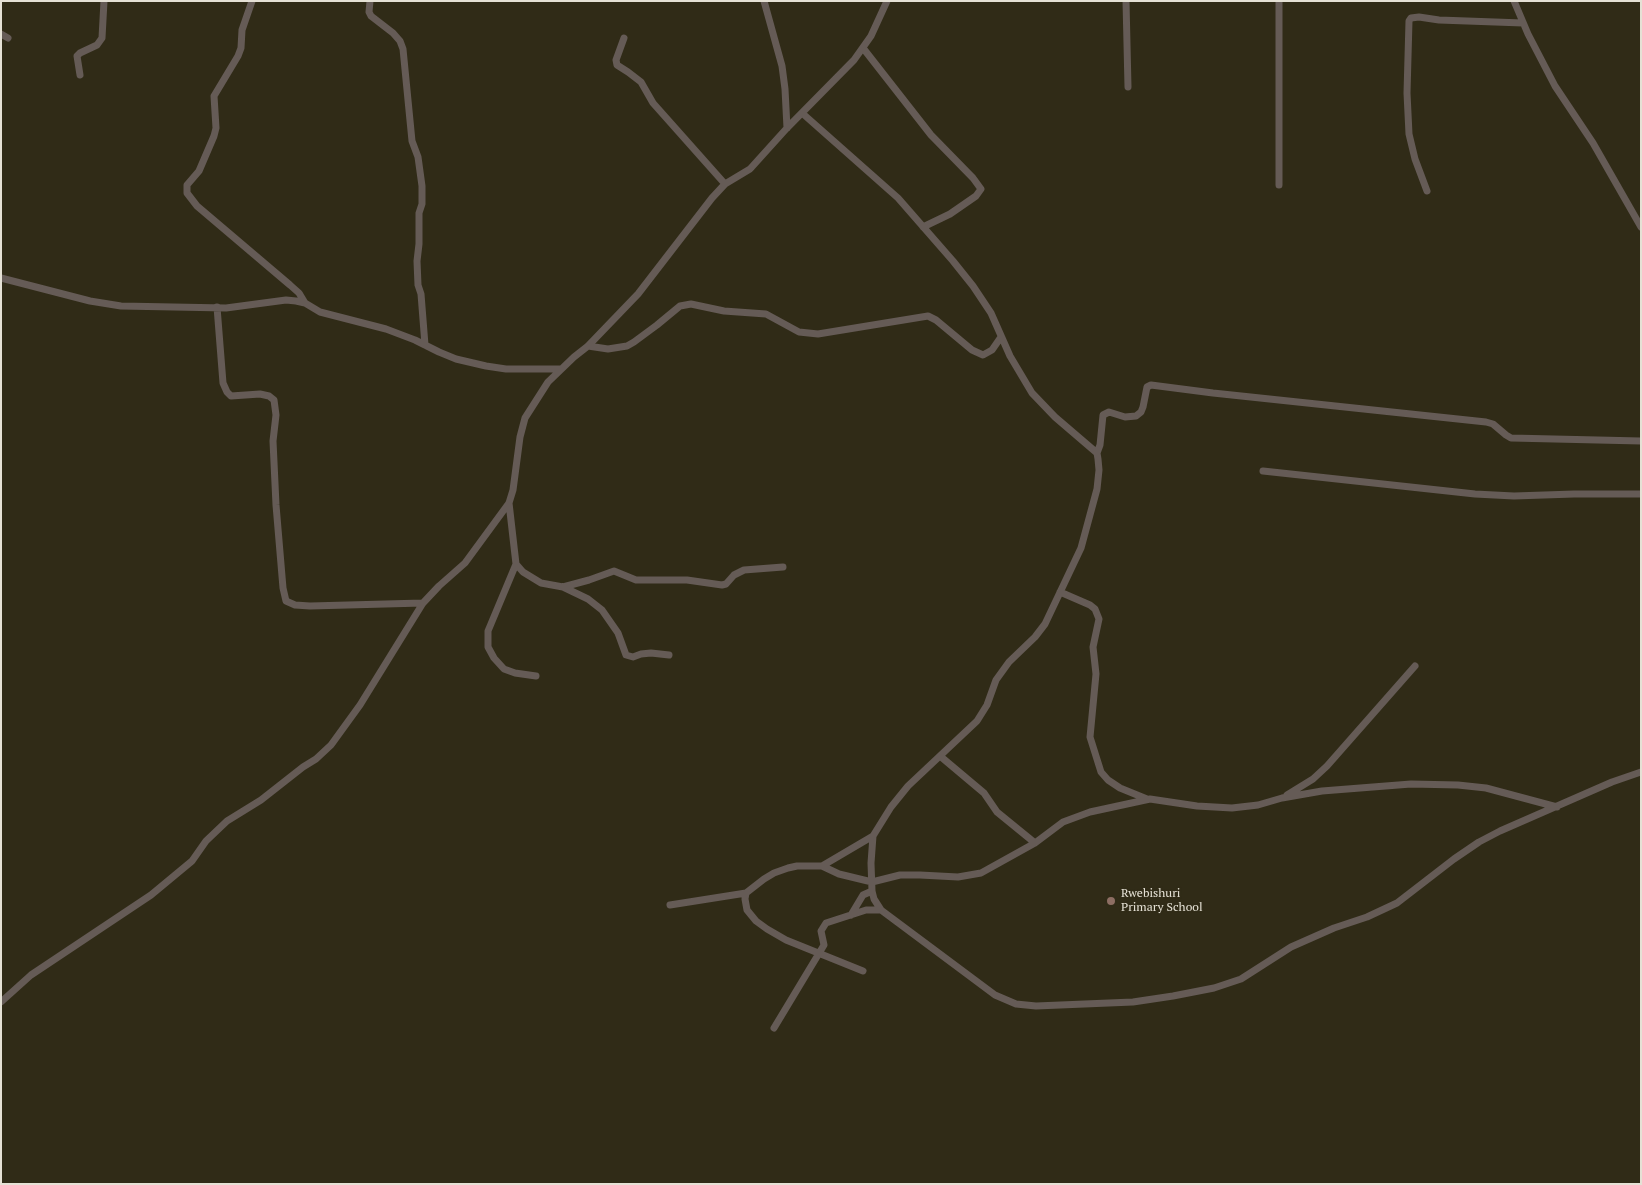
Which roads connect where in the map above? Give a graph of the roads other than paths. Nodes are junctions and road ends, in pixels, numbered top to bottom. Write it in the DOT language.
graph roads {
  1 [pos="104,1"];
  2 [pos="252,1"];
  3 [pos="370,1"];
  4 [pos="764,1"];
  5 [pos="887,1"];
  6 [pos="1126,1"];
  7 [pos="1279,1"];
  8 [pos="1514,1"];
  9 [pos="1523,22"];
  10 [pos="1,34"];
  11 [pos="8,38"];
  12 [pos="624,38"];
  13 [pos="863,48"];
  14 [pos="80,75"];
  15 [pos="1128,87"];
  16 [pos="802,113"];
  17 [pos="787,128"];
  18 [pos="725,184"];
  19 [pos="1279,185"];
  20 [pos="1427,191"];
  21 [pos="923,227"];
  22 [pos="1641,227"];
  23 [pos="1,278"];
  24 [pos="305,304"];
  25 [pos="217,308"];
  26 [pos="1001,337"];
  27 [pos="426,345"];
  28 [pos="588,346"];
  29 [pos="561,368"];
  30 [pos="1641,441"];
  31 [pos="1097,453"];
  32 [pos="1263,471"];
  33 [pos="1641,494"];
  34 [pos="509,503"];
  35 [pos="516,564"];
  36 [pos="783,567"];
  37 [pos="563,587"];
  38 [pos="1060,592"];
  39 [pos="423,603"];
  40 [pos="669,655"];
  41 [pos="1415,666"];
  42 [pos="536,676"];
  43 [pos="940,756"];
  44 [pos="1641,772"];
  45 [pos="1282,798"];
  46 [pos="1150,799"];
  47 [pos="1557,806"];
  48 [pos="873,836"];
  49 [pos="1035,843"];
  50 [pos="822,866"];
  51 [pos="872,882"];
  52 [pos="872,891"];
  53 [pos="746,893"];
  54 [pos="670,906"];
  55 [pos="881,910"];
  56 [pos="851,915"];
  57 [pos="818,952"];
  58 [pos="863,971"];
  59 [pos="1,1002"];
  60 [pos="774,1028"];
  1 -- 14 [label="street"];
  2 -- 24 [label="street"];
  3 -- 27 [label="street"];
  4 -- 17 [label="street"];
  5 -- 13 [label="street"];
  6 -- 15 [label="street"];
  7 -- 19 [label="street"];
  8 -- 9 [label="street"];
  9 -- 20 [label="street"];
  9 -- 22 [label="street"];
  10 -- 11 [label="street"];
  12 -- 18 [label="street"];
  13 -- 16 [label="street"];
  13 -- 21 [label="street"];
  16 -- 17 [label="street"];
  16 -- 21 [label="street"];
  17 -- 18 [label="street"];
  18 -- 28 [label="street"];
  21 -- 26 [label="street"];
  23 -- 25 [label="street"];
  24 -- 25 [label="street"];
  24 -- 27 [label="street"];
  25 -- 39 [label="street"];
  26 -- 28 [label="street"];
  26 -- 31 [label="street"];
  27 -- 29 [label="street"];
  28 -- 29 [label="street"];
  29 -- 34 [label="street"];
  30 -- 31 [label="street"];
  31 -- 38 [label="street"];
  32 -- 33 [label="street"];
  34 -- 35 [label="street"];
  34 -- 39 [label="street"];
  35 -- 37 [label="street"];
  35 -- 42 [label="street"];
  36 -- 37 [label="street"];
  37 -- 40 [label="street"];
  38 -- 43 [label="street"];
  38 -- 46 [label="street"];
  39 -- 59 [label="street"];
  41 -- 45 [label="street"];
  43 -- 48 [label="street"];
  43 -- 49 [label="street"];
  44 -- 47 [label="street"];
  45 -- 46 [label="street"];
  45 -- 47 [label="street"];
  46 -- 49 [label="street"];
  47 -- 55 [label="street"];
  48 -- 50 [label="street"];
  48 -- 51 [label="street"];
  49 -- 51 [label="street"];
  50 -- 51 [label="street"];
  50 -- 53 [label="street"];
  51 -- 52 [label="street"];
  52 -- 55 [label="street"];
  52 -- 56 [label="street"];
  53 -- 54 [label="street"];
  53 -- 57 [label="street"];
  55 -- 56 [label="street"];
  56 -- 57 [label="street"];
  57 -- 58 [label="street"];
  57 -- 60 [label="street"];
}
